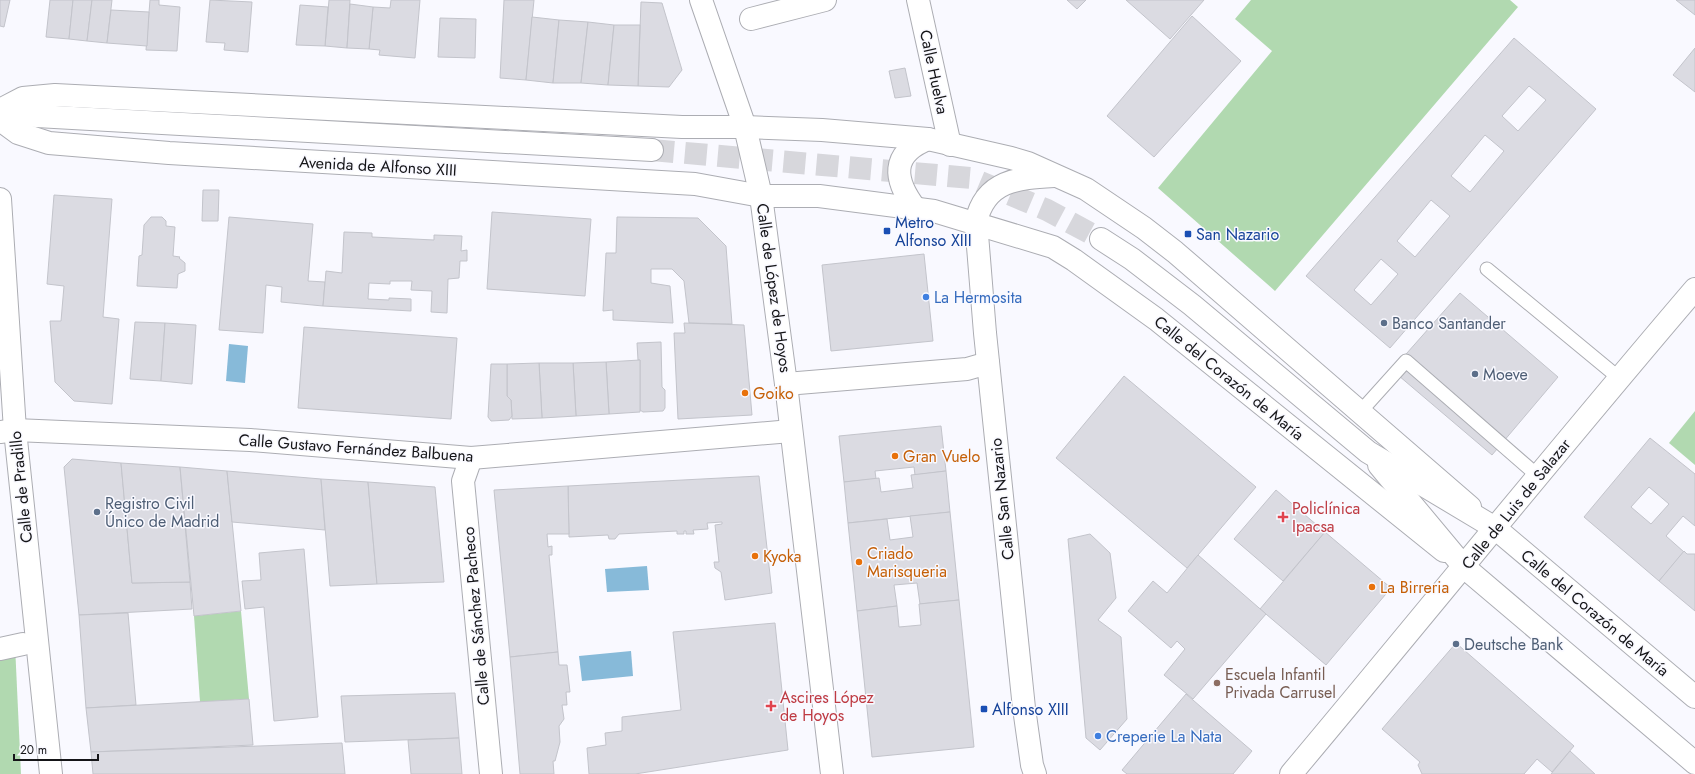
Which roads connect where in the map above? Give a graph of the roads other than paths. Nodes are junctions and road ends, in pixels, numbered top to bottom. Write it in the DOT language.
graph roads {
  1 [pos="701,0"];
  2 [pos="825,0"];
  3 [pos="918,0"];
  4 [pos="750,19"];
  5 [pos="0,110"];
  6 [pos="0,114"];
  7 [pos="0,120"];
  8 [pos="745,127"];
  9 [pos="928,139"];
  10 [pos="950,145"];
  11 [pos="652,150"];
  12 [pos="1057,176"];
  13 [pos="761,196"];
  14 [pos="0,199"];
  15 [pos="915,208"];
  16 [pos="976,222"];
  17 [pos="1101,239"];
  18 [pos="1487,269"];
  19 [pos="1695,289"];
  20 [pos="988,364"];
  21 [pos="1619,378"];
  22 [pos="786,384"];
  23 [pos="1361,411"];
  24 [pos="7,431"];
  25 [pos="791,431"];
  26 [pos="1368,452"];
  27 [pos="471,458"];
  28 [pos="1538,476"];
  29 [pos="1496,528"];
  30 [pos="1464,567"];
  31 [pos="24,644"];
  32 [pos="0,649"];
  33 [pos="1695,697"];
  34 [pos="1649,724"];
  35 [pos="1695,750"];
  36 [pos="1695,763"];
  37 [pos="51,774"];
  38 [pos="490,774"];
  39 [pos="832,774"];
  40 [pos="1035,774"];
  41 [pos="1291,774"];
  1 -- 8 [label="street, Calle de López de Hoyos"];
  2 -- 4 [label="street"];
  3 -- 10 [label="street, Calle Huelva"];
  5 -- 8 [label="street"];
  6 -- 11 [label="street, Avenida de Alfonso XIII"];
  7 -- 13 [label="street, Avenida de Alfonso XIII"];
  8 -- 9 [label="street, Calle del Corazón de María"];
  8 -- 13 [label="street, Calle de López de Hoyos"];
  9 -- 10 [label="street, Calle del Corazón de María"];
  9 -- 15 [label="street"];
  10 -- 12 [label="street, Calle del Corazón de María"];
  12 -- 16 [label="street, Calle del Corazón de María"];
  12 -- 23 [label="street, Calle del Corazón de María"];
  13 -- 15 [label="street, Calle del Corazón de María"];
  13 -- 22 [label="street, Calle de López de Hoyos"];
  14 -- 24 [label="street, Calle de Pradillo"];
  15 -- 16 [label="street, Calle del Corazón de María"];
  16 -- 20 [label="street, Calle San Nazario"];
  16 -- 30 [label="street, Calle del Corazón de María"];
  17 -- 26 [label="street, Calle del Corazón de María"];
  18 -- 21 [label="lane"];
  19 -- 21 [label="street, Calle de Luis de Salazar"];
  20 -- 22 [label="street"];
  20 -- 40 [label="street, Calle San Nazario"];
  21 -- 28 [label="street, Calle de Luis de Salazar"];
  22 -- 25 [label="street, Calle de López de Hoyos"];
  23 -- 28 [label="lane"];
  23 -- 29 [label="street, Calle del Corazón de María"];
  24 -- 27 [label="street, Calle Gustavo Fernández Balbuena"];
  24 -- 37 [label="street, Calle de Pradillo"];
  25 -- 27 [label="street, Calle Gustavo Fernández Balbuena"];
  25 -- 39 [label="street, Calle de López de Hoyos"];
  26 -- 29 [label="street, Calle del Corazón de María"];
  26 -- 30 [label="street, Calle del Corazón de María"];
  27 -- 38 [label="street, Calle de Sánchez Pacheco"];
  28 -- 29 [label="street, Calle de Luis de Salazar"];
  29 -- 30 [label="street, Calle de Luis de Salazar"];
  29 -- 33 [label="street, Calle del Corazón de María"];
  30 -- 34 [label="street, Calle del Corazón de María"];
  30 -- 41 [label="street, Calle de Luis de Salazar"];
  31 -- 32 [label="street"];
  34 -- 35 [label="street"];
  34 -- 36 [label="street, Calle del Corazón de María"];
}
